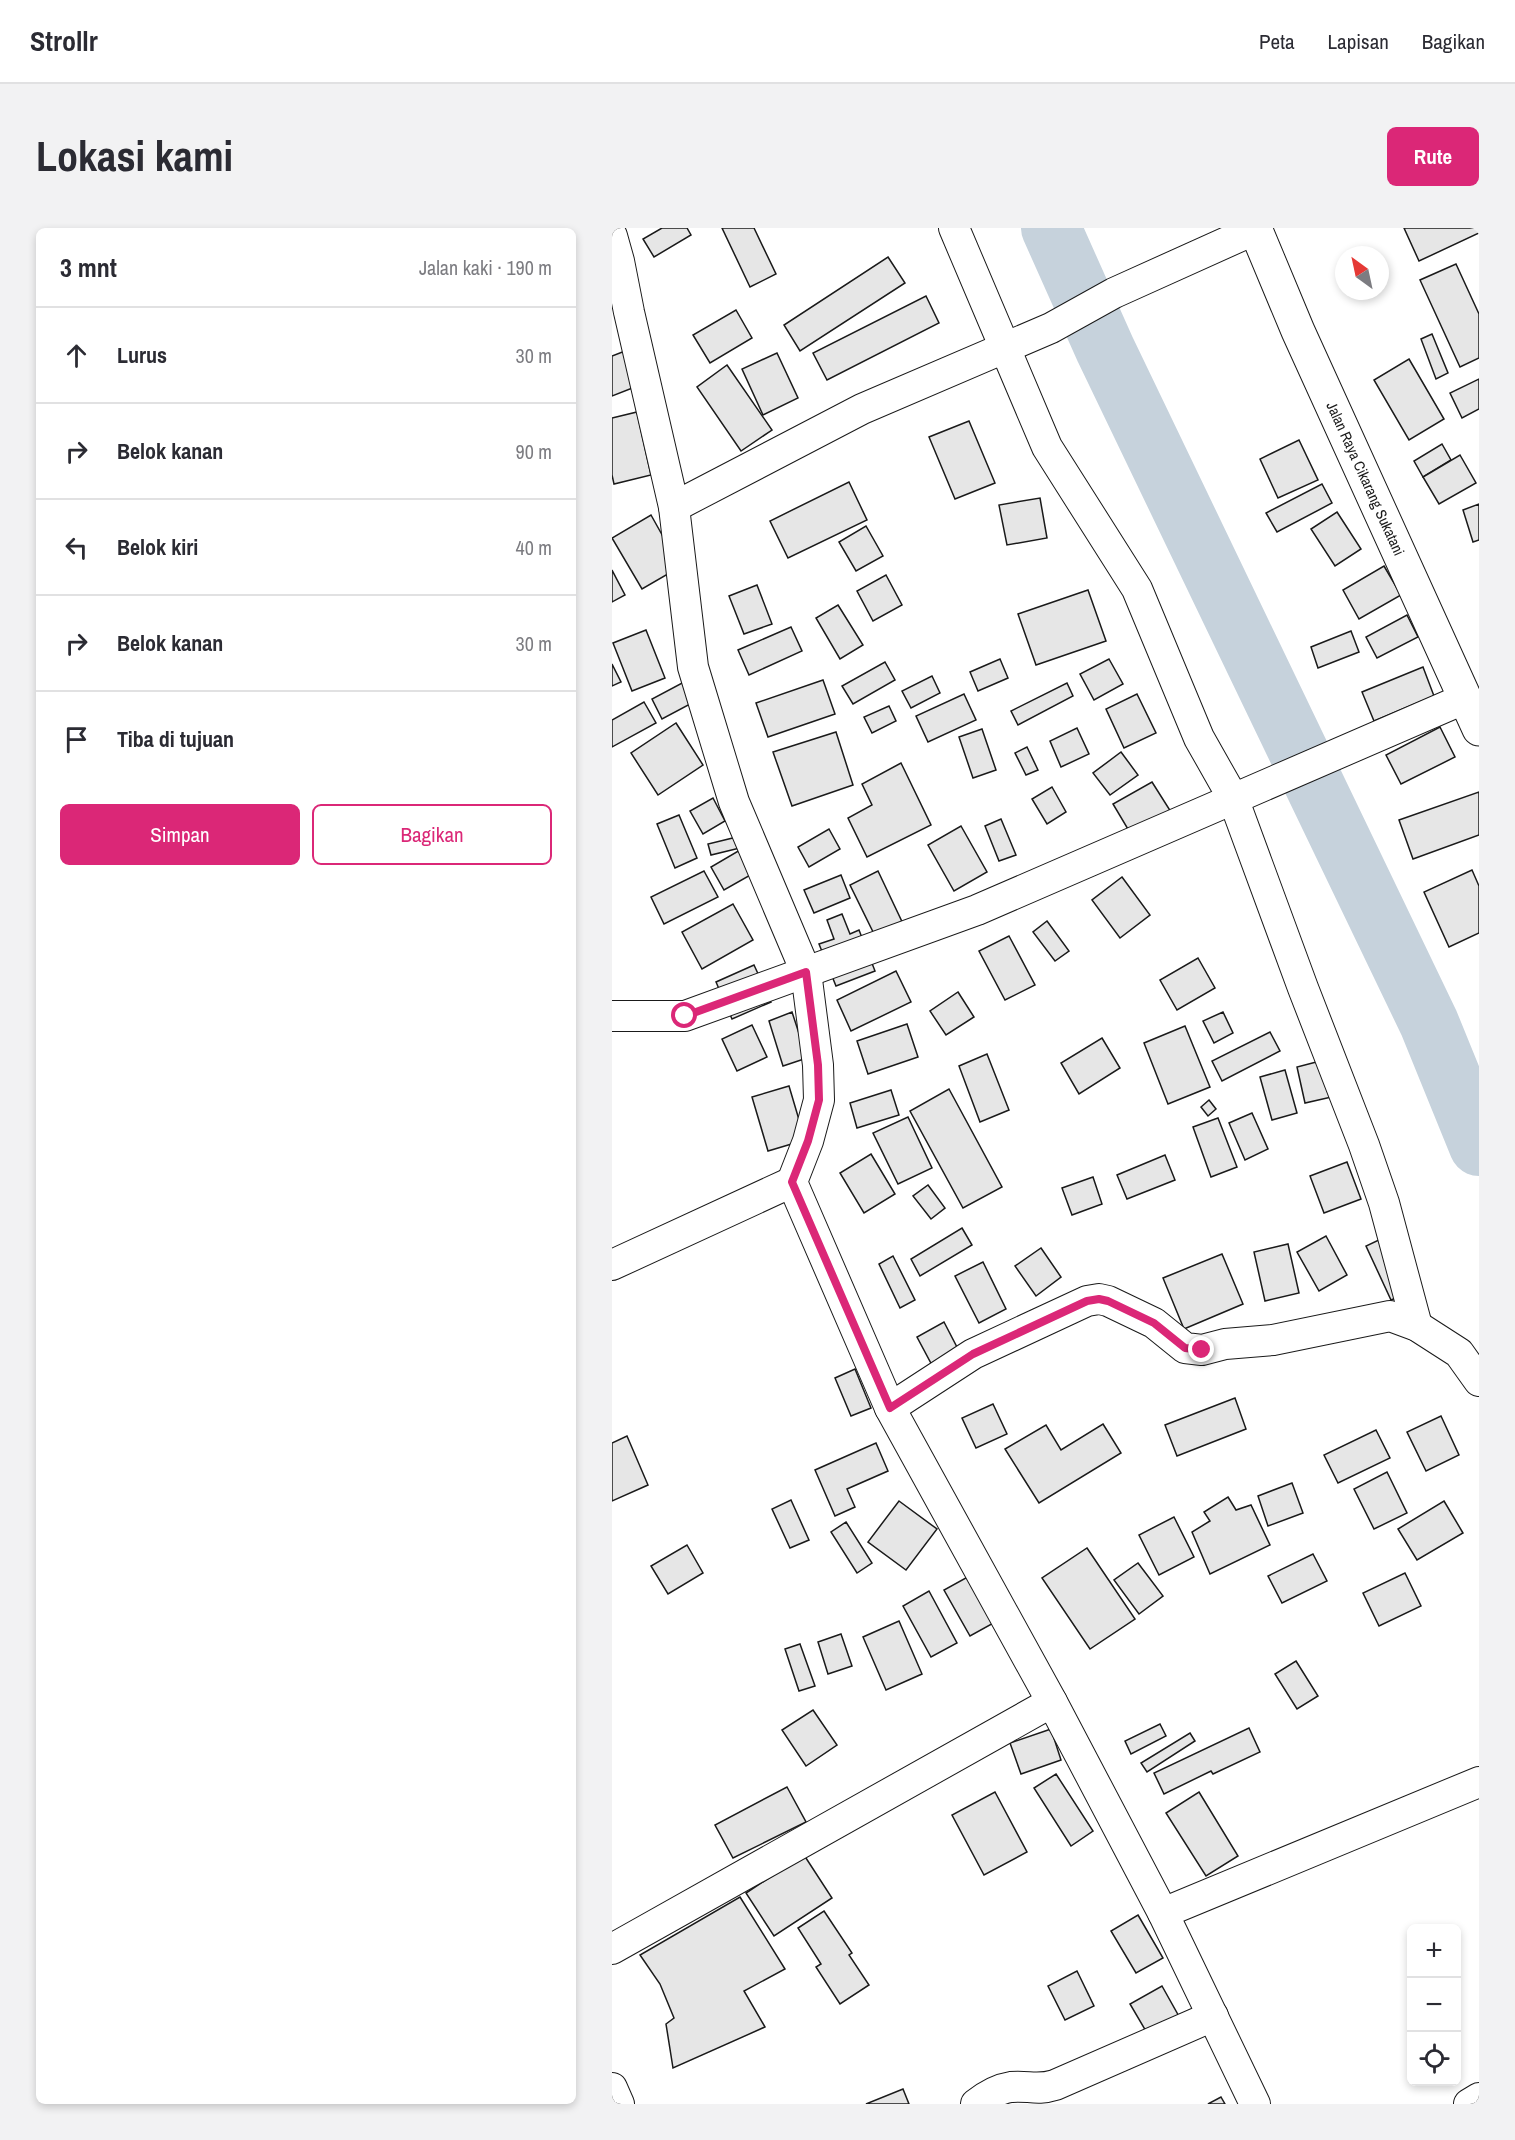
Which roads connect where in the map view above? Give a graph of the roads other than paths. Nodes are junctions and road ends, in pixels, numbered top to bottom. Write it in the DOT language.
graph roads {
  1 [pos="954,228"];
  2 [pos="1255,229"];
  3 [pos="612,236"];
  4 [pos="1005,347"];
  5 [pos="674,507"];
  6 [pos="1466,698"];
  7 [pos="1479,729"];
  8 [pos="1238,796"];
  9 [pos="806,972"];
  10 [pos="612,1017"];
  11 [pos="792,1182"];
  12 [pos="612,1265"];
  13 [pos="1417,1326"];
  14 [pos="1479,1381"];
  15 [pos="890,1408"];
  16 [pos="1052,1702"];
  17 [pos="1479,1782"];
  18 [pos="1163,1913"];
  19 [pos="612,1949"];
  20 [pos="1213,2016"];
  21 [pos="612,2088"];
  22 [pos="1479,2098"];
  23 [pos="619,2104"];
  24 [pos="976,2104"];
  25 [pos="1255,2104"];
  26 [pos="1469,2104"];
  1 -- 4 [label="street"];
  2 -- 4 [label="street"];
  2 -- 6 [label="main road, Jalan Raya Cikarang Sukatani"];
  3 -- 5 [label="street"];
  4 -- 5 [label="street"];
  4 -- 8 [label="street"];
  5 -- 9 [label="street"];
  6 -- 7 [label="main road, Jalan Raya Cikarang Sukatani"];
  6 -- 8 [label="street"];
  8 -- 9 [label="street"];
  8 -- 13 [label="street"];
  9 -- 10 [label="street"];
  9 -- 11 [label="street"];
  11 -- 12 [label="street"];
  11 -- 15 [label="street"];
  13 -- 14 [label="street"];
  13 -- 15 [label="street"];
  15 -- 16 [label="street"];
  16 -- 18 [label="street"];
  16 -- 19 [label="street"];
  17 -- 18 [label="street"];
  18 -- 20 [label="street"];
  20 -- 24 [label="street"];
  20 -- 25 [label="street"];
  21 -- 23 [label="street"];
  22 -- 26 [label="street"];
}
